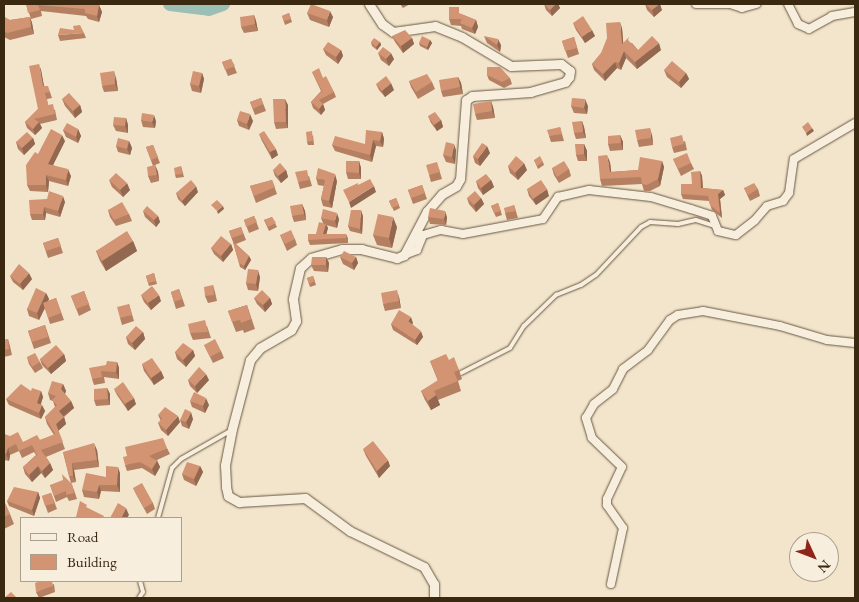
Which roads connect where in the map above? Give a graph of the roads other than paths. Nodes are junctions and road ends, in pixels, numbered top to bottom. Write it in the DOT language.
graph roads {
  1 [pos="369,4"];
  2 [pos="696,4"];
  3 [pos="756,4"];
  4 [pos="788,4"];
  5 [pos="855,12"];
  6 [pos="855,123"];
  7 [pos="718,227"];
  8 [pos="404,255"];
  9 [pos="855,342"];
  10 [pos="461,373"];
  11 [pos="232,430"];
  12 [pos="158,517"];
  13 [pos="140,582"];
  14 [pos="612,584"];
  15 [pos="139,598"];
  16 [pos="434,598"];
  1 -- 8 [label="street"];
  2 -- 3 [label="street"];
  4 -- 5 [label="street"];
  6 -- 7 [label="street"];
  7 -- 8 [label="street"];
  7 -- 10 [label="lane"];
  8 -- 11 [label="street"];
  9 -- 14 [label="street"];
  11 -- 12 [label="lane"];
  11 -- 16 [label="street"];
  13 -- 15 [label="lane"];
}
